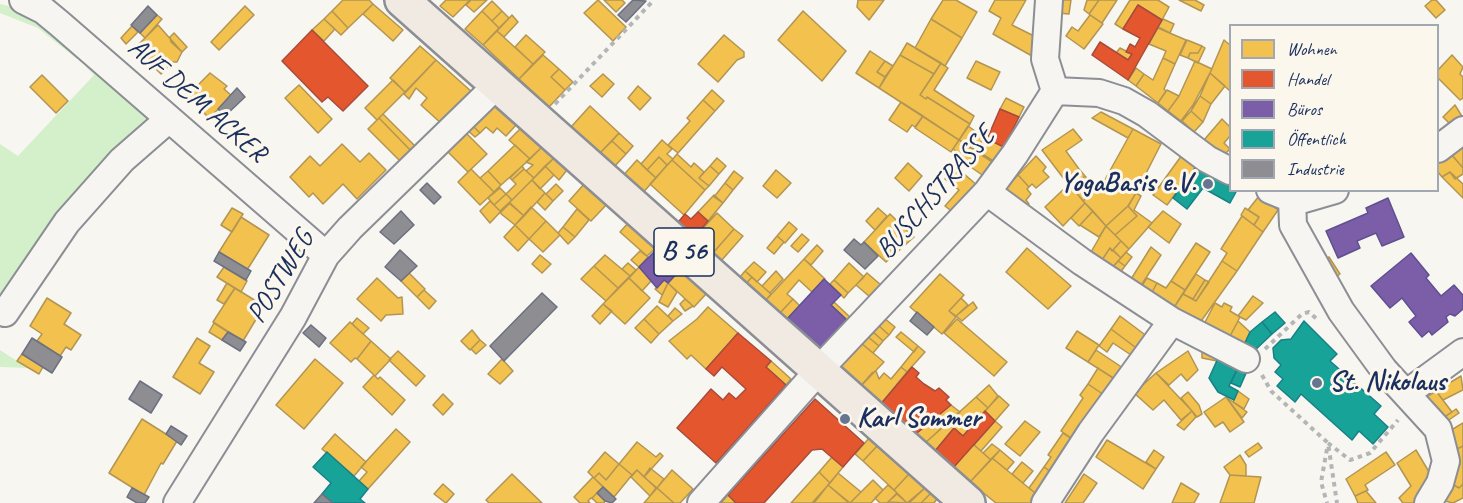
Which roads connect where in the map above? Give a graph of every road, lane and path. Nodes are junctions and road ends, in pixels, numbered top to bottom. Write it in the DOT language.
graph roads {
  1 [pos="23,0"];
  2 [pos="402,0"];
  3 [pos="654,0"];
  4 [pos="1049,0"];
  5 [pos="497,85"];
  6 [pos="1055,91"];
  7 [pos="169,118"];
  8 [pos="538,121"];
  9 [pos="1463,130"];
  10 [pos="1439,148"];
  11 [pos="1229,170"];
  12 [pos="987,192"];
  13 [pos="1328,192"];
  14 [pos="1281,195"];
  15 [pos="326,255"];
  16 [pos="5,313"];
  17 [pos="1172,321"];
  18 [pos="1326,327"];
  19 [pos="1463,352"];
  20 [pos="1256,360"];
  21 [pos="818,372"];
  22 [pos="1405,404"];
  23 [pos="1328,443"];
  24 [pos="177,503"];
  25 [pos="701,503"];
  26 [pos="968,503"];
  27 [pos="1045,503"];
  28 [pos="1327,503"];
  29 [pos="1337,503"];
  30 [pos="1428,503"];
  1 -- 7 [label="street, AUF DEM ACKER"];
  2 -- 5 [label="main road, B 56"];
  3 -- 8 [label="path"];
  4 -- 6 [label="street"];
  5 -- 8 [label="main road, B 56"];
  5 -- 15 [label="street, POSTWEG"];
  6 -- 11 [label="street"];
  6 -- 12 [label="street, BUSCHSTRASSE"];
  7 -- 15 [label="street, AUF DEM ACKER"];
  7 -- 16 [label="street"];
  8 -- 21 [label="main road, B 56"];
  9 -- 10 [label="street"];
  12 -- 17 [label="street"];
  12 -- 21 [label="street, BUSCHSTRASSE"];
  13 -- 14 [label="street"];
  14 -- 22 [label="street"];
  15 -- 24 [label="street, POSTWEG"];
  17 -- 20 [label="street"];
  17 -- 27 [label="street"];
  18 -- 20 [label="path"];
  19 -- 22 [label="street"];
  20 -- 23 [label="path"];
  21 -- 25 [label="street, BUSCHSTRASSE"];
  21 -- 26 [label="main road, B 56"];
  22 -- 23 [label="path"];
  22 -- 30 [label="street"];
  23 -- 28 [label="path"];
  23 -- 29 [label="path"];
}
